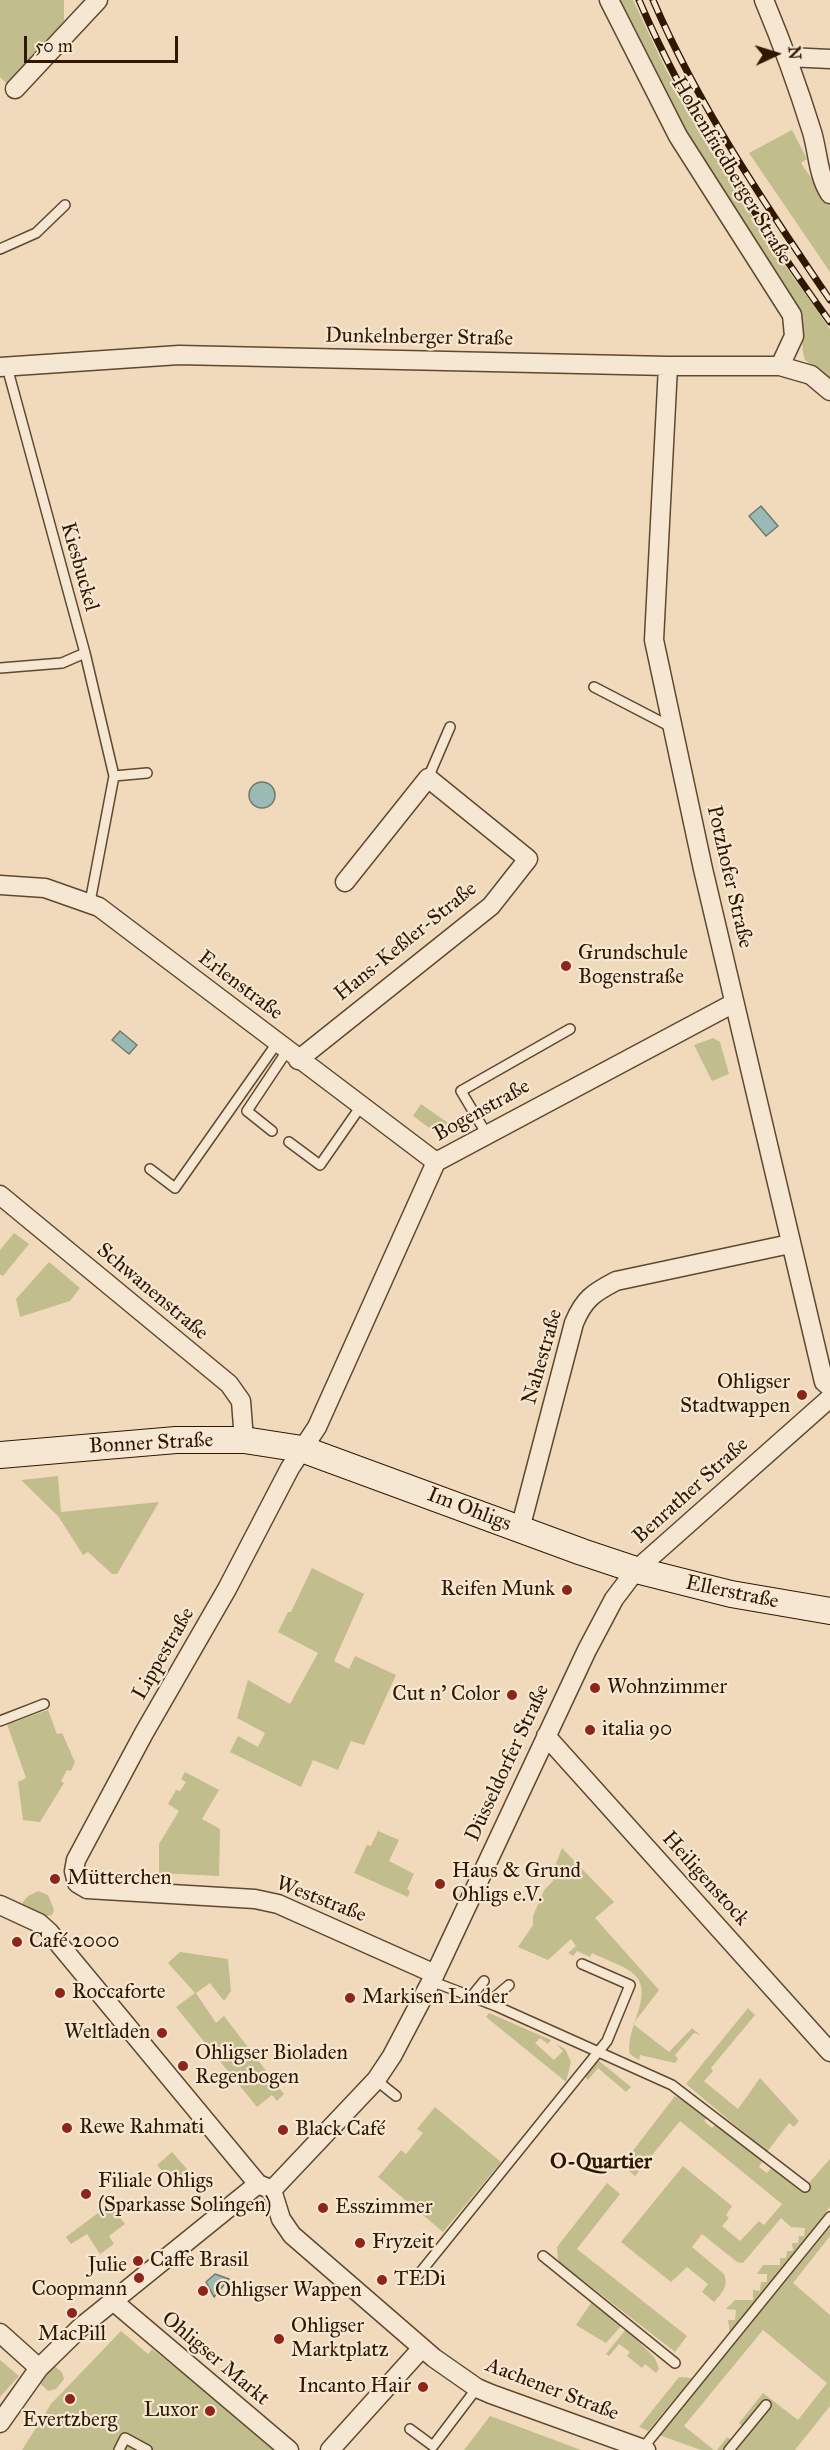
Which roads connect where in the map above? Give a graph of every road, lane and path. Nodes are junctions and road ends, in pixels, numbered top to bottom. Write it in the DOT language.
graph roads {
  1 [pos="98,0"];
  2 [pos="609,0"];
  3 [pos="764,0"];
  4 [pos="788,57"];
  5 [pos="830,59"];
  6 [pos="15,89"];
  7 [pos="830,194"];
  8 [pos="65,205"];
  9 [pos="0,249"];
  10 [pos="668,366"];
  11 [pos="780,366"];
  12 [pos="4,367"];
  13 [pos="830,392"];
  14 [pos="85,653"];
  15 [pos="0,668"];
  16 [pos="594,687"];
  17 [pos="450,727"];
  18 [pos="673,728"];
  19 [pos="147,773"];
  20 [pos="114,776"];
  21 [pos="428,778"];
  22 [pos="345,882"];
  23 [pos="0,885"];
  24 [pos="90,902"];
  25 [pos="734,1003"];
  26 [pos="570,1029"];
  27 [pos="287,1051"];
  28 [pos="361,1106"];
  29 [pos="272,1131"];
  30 [pos="486,1133"];
  31 [pos="289,1142"];
  32 [pos="436,1162"];
  33 [pos="150,1169"];
  34 [pos="0,1195"];
  35 [pos="790,1244"];
  36 [pos="830,1387"];
  37 [pos="830,1398"];
  38 [pos="244,1440"];
  39 [pos="302,1449"];
  40 [pos="0,1455"];
  41 [pos="520,1529"];
  42 [pos="636,1570"];
  43 [pos="830,1611"];
  44 [pos="44,1704"];
  45 [pos="0,1721"];
  46 [pos="546,1736"];
  47 [pos="77,1883"];
  48 [pos="0,1905"];
  49 [pos="582,1964"];
  50 [pos="433,1978"];
  51 [pos="484,1981"];
  52 [pos="509,1985"];
  53 [pos="471,1997"];
  54 [pos="488,2003"];
  55 [pos="599,2050"];
  56 [pos="830,2052"];
  57 [pos="376,2080"];
  58 [pos="396,2096"];
  59 [pos="265,2187"];
  60 [pos="806,2187"];
  61 [pos="830,2217"];
  62 [pos="543,2256"];
  63 [pos="419,2274"];
  64 [pos="113,2301"];
  65 [pos="0,2333"];
  66 [pos="422,2348"];
  67 [pos="675,2363"];
  68 [pos="39,2368"];
  69 [pos="477,2388"];
  70 [pos="766,2405"];
  71 [pos="0,2423"];
  72 [pos="410,2429"];
  73 [pos="644,2449"];
  74 [pos="118,2450"];
  75 [pos="147,2450"];
  76 [pos="289,2450"];
  77 [pos="330,2450"];
  78 [pos="729,2450"];
  1 -- 6 [label="street"];
  2 -- 11 [label="street, Hohenfriedberger Straße"];
  3 -- 4 [label="street"];
  4 -- 5 [label="street"];
  4 -- 7 [label="street"];
  8 -- 9 [label="lane"];
  10 -- 11 [label="street, Dunkelnberger Straße"];
  10 -- 12 [label="street, Dunkelnberger Straße"];
  10 -- 18 [label="street, Potzhofer Straße"];
  11 -- 13 [label="street, Dunkelnberger Straße"];
  12 -- 14 [label="lane, Kiesbuckel"];
  14 -- 15 [label="lane"];
  14 -- 20 [label="lane, Kiesbuckel"];
  16 -- 18 [label="lane"];
  17 -- 21 [label="lane"];
  18 -- 25 [label="street, Potzhofer Straße"];
  19 -- 20 [label="lane"];
  20 -- 24 [label="lane, Kiesbuckel"];
  21 -- 22 [label="street"];
  21 -- 27 [label="street, Hans-Keßler-Straße"];
  23 -- 24 [label="street, Erlenstraße"];
  24 -- 27 [label="street, Erlenstraße"];
  25 -- 30 [label="street, Bogenstraße"];
  25 -- 35 [label="street, Potzhofer Straße"];
  26 -- 30 [label="lane"];
  27 -- 28 [label="street, Erlenstraße"];
  27 -- 29 [label="lane"];
  27 -- 33 [label="lane"];
  28 -- 31 [label="lane"];
  28 -- 32 [label="street, Erlenstraße"];
  30 -- 32 [label="street, Bogenstraße"];
  32 -- 39 [label="street, Bogenstraße"];
  34 -- 38 [label="street, Schwanenstraße"];
  35 -- 36 [label="street, Potzhofer Straße"];
  35 -- 41 [label="street, Nahestraße"];
  37 -- 42 [label="street, Benrather Straße"];
  38 -- 39 [label="main road, Bonner Straße"];
  38 -- 40 [label="main road, Bonner Straße"];
  39 -- 41 [label="main road, Im Ohligs"];
  39 -- 47 [label="street, Lippestraße"];
  41 -- 42 [label="main road, Im Ohligs"];
  42 -- 43 [label="main road, Ellerstraße"];
  42 -- 46 [label="street, Düsseldorfer Straße"];
  44 -- 45 [label="lane"];
  46 -- 50 [label="street, Düsseldorfer Straße"];
  46 -- 56 [label="street, Heiligenstock"];
  47 -- 50 [label="street, Weststraße"];
  48 -- 59 [label="street"];
  49 -- 55 [label="lane"];
  50 -- 53 [label="lane"];
  50 -- 57 [label="street, Düsseldorfer Straße"];
  51 -- 53 [label="lane"];
  52 -- 54 [label="lane"];
  53 -- 54 [label="lane"];
  54 -- 55 [label="lane"];
  55 -- 60 [label="lane"];
  55 -- 63 [label="lane"];
  57 -- 58 [label="lane"];
  57 -- 59 [label="street, Düsseldorfer Straße"];
  59 -- 64 [label="street, Düsseldorfer Straße"];
  59 -- 66 [label="street, Aachener Straße"];
  61 -- 73 [label="lane"];
  62 -- 67 [label="lane"];
  64 -- 68 [label="street, Düsseldorfer Straße"];
  64 -- 76 [label="street, Ohligser Markt"];
  65 -- 68 [label="street"];
  66 -- 69 [label="street, Aachener Straße"];
  66 -- 77 [label="street"];
  68 -- 71 [label="street, Düsseldorfer Straße"];
  69 -- 72 [label="lane"];
  69 -- 73 [label="street, Aachener Straße"];
  70 -- 78 [label="lane"];
  74 -- 75 [label="lane"];
}
